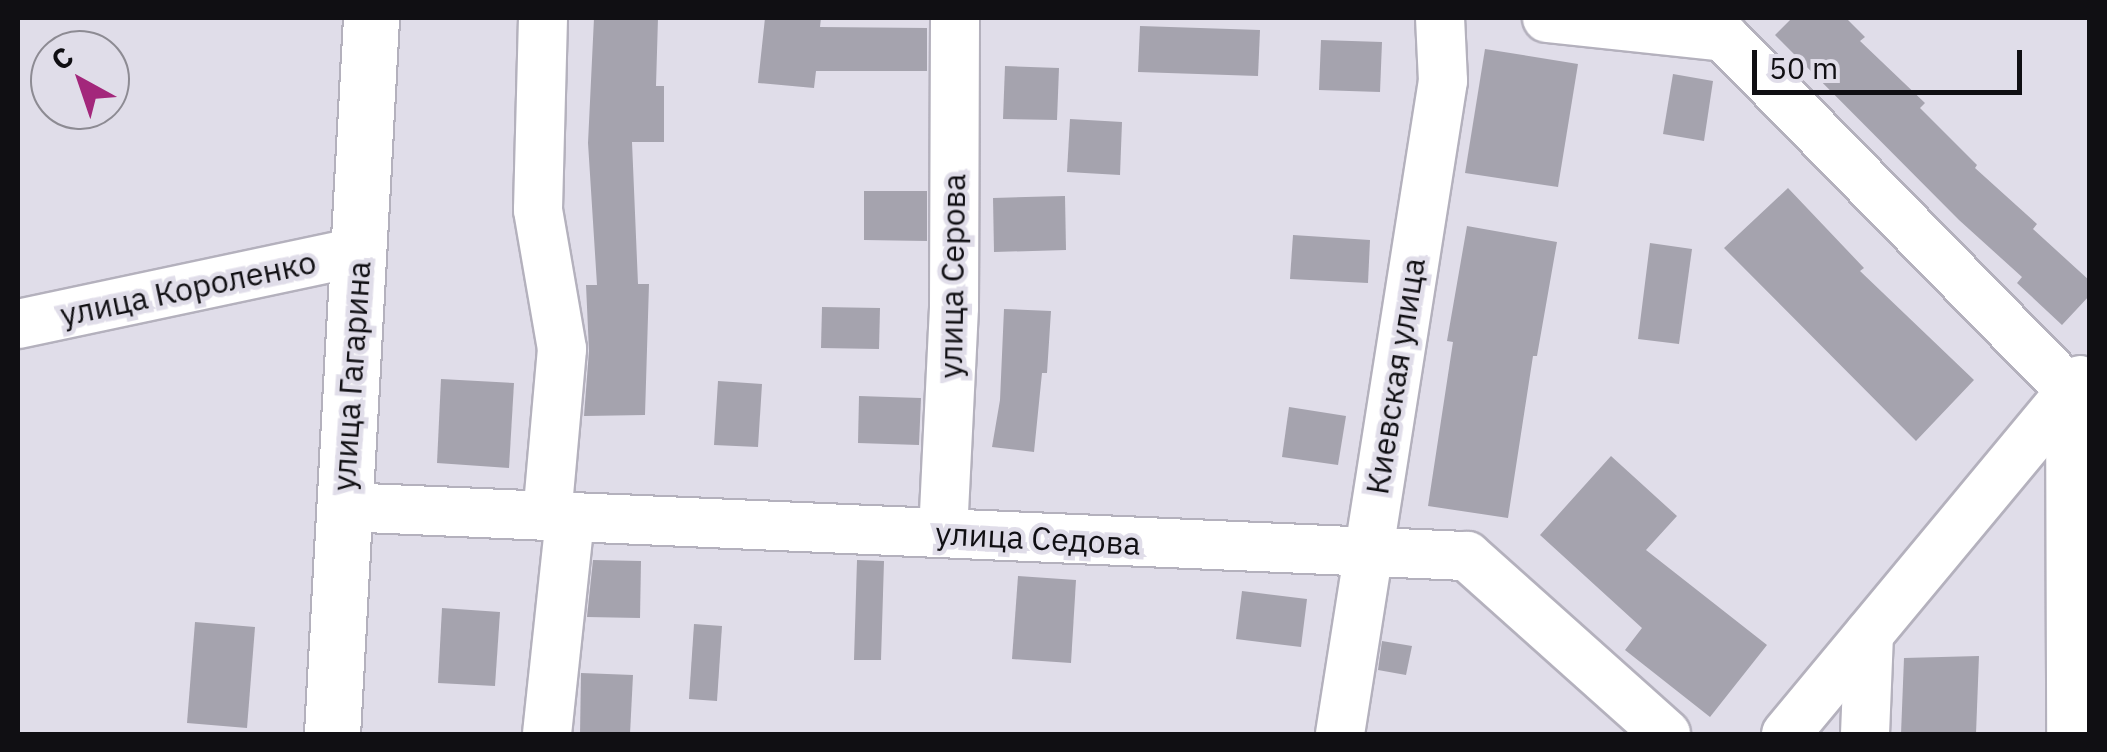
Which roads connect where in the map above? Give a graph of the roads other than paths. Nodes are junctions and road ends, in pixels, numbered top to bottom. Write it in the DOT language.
graph roads {
  1 [pos="371,18"];
  2 [pos="543,18"];
  3 [pos="955,18"];
  4 [pos="1440,18"];
  5 [pos="1547,18"];
  6 [pos="1734,27"];
  7 [pos="358,252"];
  8 [pos="18,324"];
  9 [pos="2080,380"];
  10 [pos="342,507"];
  11 [pos="558,517"];
  12 [pos="942,534"];
  13 [pos="1366,552"];
  14 [pos="1869,634"];
  15 [pos="332,734"];
  16 [pos="547,734"];
  17 [pos="1340,734"];
  18 [pos="1666,734"];
  19 [pos="1786,734"];
  20 [pos="1865,734"];
  21 [pos="2071,734"];
  1 -- 7 [label="main road, улица Гагарина"];
  2 -- 11 [label="lane"];
  3 -- 12 [label="lane, улица Серова"];
  4 -- 13 [label="lane, Киевская улица"];
  5 -- 6 [label="lane"];
  6 -- 9 [label="lane"];
  7 -- 8 [label="lane, улица Короленко"];
  7 -- 10 [label="main road, улица Гагарина"];
  9 -- 14 [label="lane"];
  9 -- 21 [label="lane"];
  10 -- 11 [label="lane, улица Седова"];
  10 -- 15 [label="main road, улица Гагарина"];
  11 -- 12 [label="lane, улица Седова"];
  11 -- 16 [label="lane"];
  12 -- 13 [label="lane, улица Седова"];
  13 -- 17 [label="lane, Киевская улица"];
  13 -- 18 [label="lane, улица Седова"];
  14 -- 19 [label="lane"];
  14 -- 20 [label="lane"];
}
